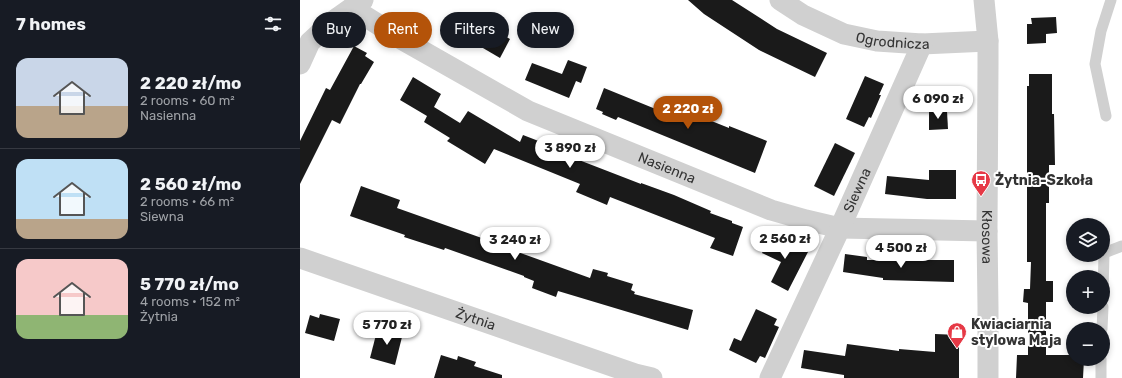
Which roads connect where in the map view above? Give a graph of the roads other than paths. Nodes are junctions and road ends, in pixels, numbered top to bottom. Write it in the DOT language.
graph roads {
  1 [pos="780,0"];
  2 [pos="984,0"];
  3 [pos="1111,0"];
  4 [pos="358,4"];
  5 [pos="806,8"];
  6 [pos="988,41"];
  7 [pos="922,44"];
  8 [pos="300,64"];
  9 [pos="1106,116"];
  10 [pos="840,228"];
  11 [pos="987,231"];
  12 [pos="1122,246"];
  13 [pos="300,258"];
  14 [pos="1104,270"];
  15 [pos="1101,366"];
  16 [pos="652,378"];
  17 [pos="770,378"];
  18 [pos="988,378"];
  19 [pos="1101,378"];
  1 -- 5 [label="street, Ogrodnicza"];
  2 -- 6 [label="street, Kłosowa"];
  3 -- 9 [label="lane"];
  4 -- 8 [label="street"];
  4 -- 10 [label="street, Nasienna"];
  5 -- 7 [label="street, Ogrodnicza"];
  6 -- 7 [label="street, Ogrodnicza"];
  6 -- 11 [label="street, Kłosowa"];
  7 -- 10 [label="street, Siewna"];
  10 -- 11 [label="street, Nasienna"];
  10 -- 17 [label="street, Siewna"];
  11 -- 18 [label="street, Kłosowa"];
  12 -- 14 [label="lane"];
  13 -- 16 [label="street, Żytnia"];
  15 -- 19 [label="lane"];
}
